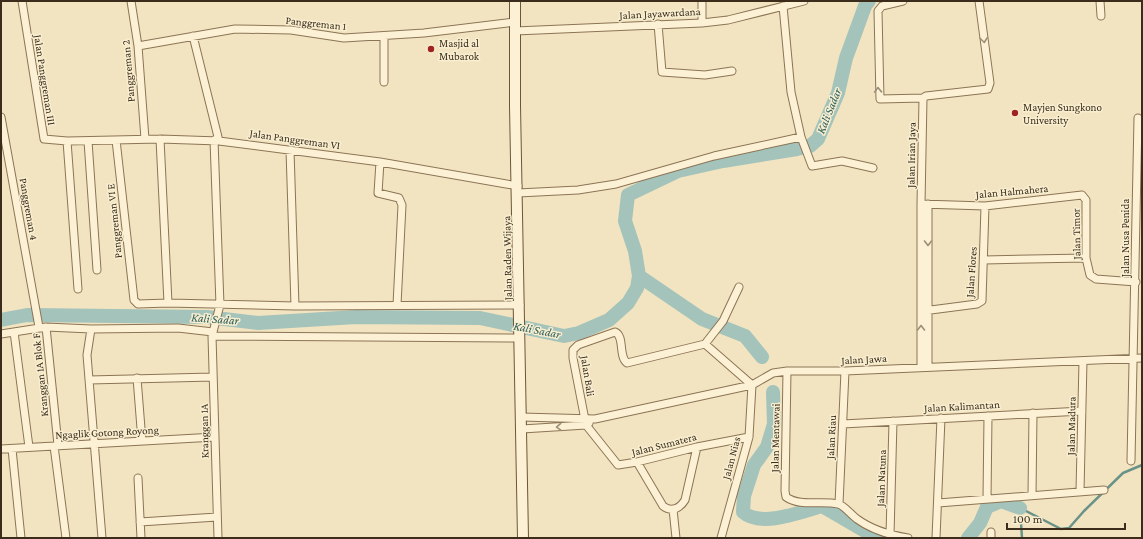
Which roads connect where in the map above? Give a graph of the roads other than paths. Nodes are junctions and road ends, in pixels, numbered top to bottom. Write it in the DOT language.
graph roads {
  1 [pos="22,1"];
  2 [pos="131,1"];
  3 [pos="516,1"];
  4 [pos="702,1"];
  5 [pos="804,1"];
  6 [pos="903,1"];
  7 [pos="979,1"];
  8 [pos="1100,1"];
  9 [pos="783,6"];
  10 [pos="1101,16"];
  11 [pos="702,23"];
  12 [pos="658,24"];
  13 [pos="515,26"];
  14 [pos="193,36"];
  15 [pos="384,37"];
  16 [pos="138,46"];
  17 [pos="732,71"];
  18 [pos="384,82"];
  19 [pos="923,98"];
  20 [pos="1,117"];
  21 [pos="1138,118"];
  22 [pos="801,138"];
  23 [pos="145,139"];
  24 [pos="160,139"];
  25 [pos="67,140"];
  26 [pos="116,140"];
  27 [pos="216,140"];
  28 [pos="88,141"];
  29 [pos="290,150"];
  30 [pos="380,162"];
  31 [pos="873,168"];
  32 [pos="518,189"];
  33 [pos="1139,194"];
  34 [pos="1082,195"];
  35 [pos="924,204"];
  36 [pos="985,206"];
  37 [pos="1086,258"];
  38 [pos="984,260"];
  39 [pos="97,270"];
  40 [pos="1136,282"];
  41 [pos="739,287"];
  42 [pos="78,289"];
  43 [pos="168,303"];
  44 [pos="397,305"];
  45 [pos="295,306"];
  46 [pos="520,306"];
  47 [pos="219,309"];
  48 [pos="925,311"];
  49 [pos="37,318"];
  50 [pos="43,327"];
  51 [pos="91,329"];
  52 [pos="14,332"];
  53 [pos="1,334"];
  54 [pos="213,334"];
  55 [pos="519,335"];
  56 [pos="705,344"];
  57 [pos="1134,358"];
  58 [pos="1142,358"];
  59 [pos="1083,360"];
  60 [pos="925,367"];
  61 [pos="787,371"];
  62 [pos="845,371"];
  63 [pos="213,377"];
  64 [pos="137,378"];
  65 [pos="89,380"];
  66 [pos="752,385"];
  67 [pos="1082,411"];
  68 [pos="1033,414"];
  69 [pos="988,416"];
  70 [pos="521,417"];
  71 [pos="941,418"];
  72 [pos="585,421"];
  73 [pos="893,421"];
  74 [pos="843,424"];
  75 [pos="522,429"];
  76 [pos="749,436"];
  77 [pos="215,437"];
  78 [pos="142,441"];
  79 [pos="93,444"];
  80 [pos="56,445"];
  81 [pos="29,447"];
  82 [pos="697,447"];
  83 [pos="1,449"];
  84 [pos="12,449"];
  85 [pos="1131,461"];
  86 [pos="637,462"];
  87 [pos="138,478"];
  88 [pos="1104,490"];
  89 [pos="1080,492"];
  90 [pos="1032,495"];
  91 [pos="987,499"];
  92 [pos="938,503"];
  93 [pos="839,504"];
  94 [pos="673,510"];
  95 [pos="217,517"];
  96 [pos="140,522"];
  97 [pos="890,535"];
  98 [pos="721,537"];
  99 [pos="21,538"];
  100 [pos="66,538"];
  101 [pos="102,538"];
  102 [pos="141,538"];
  103 [pos="218,538"];
  104 [pos="523,538"];
  105 [pos="676,538"];
  106 [pos="908,538"];
  107 [pos="936,538"];
  1 -- 25 [label="street, Jalan Panggreman III"];
  2 -- 16 [label="street, Panggreman 2"];
  3 -- 13 [label="main road, Jalan Raden Wijaya"];
  4 -- 11 [label="street"];
  5 -- 9 [label="street, Jalan Jayawardana"];
  19 -- 6 [label="street, one-way"];
  7 -- 19 [label="street, one-way"];
  8 -- 10 [label="street"];
  9 -- 11 [label="street, Jalan Jayawardana"];
  9 -- 22 [label="street"];
  11 -- 12 [label="street, Jalan Jayawardana"];
  12 -- 13 [label="street, Jalan Jayawardana"];
  12 -- 17 [label="street"];
  13 -- 15 [label="street, Panggreman 1"];
  13 -- 32 [label="main road, Jalan Raden Wijaya"];
  14 -- 15 [label="street, Panggreman 1"];
  14 -- 16 [label="street, Panggreman 1"];
  14 -- 27 [label="street, Kranggan 1A"];
  15 -- 18 [label="street"];
  16 -- 23 [label="street, Panggreman 2"];
  19 -- 35 [label="street, Jalan Irian Jaya"];
  20 -- 49 [label="street, Panggreman 4"];
  21 -- 33 [label="street, Jalan Nusa Penida"];
  22 -- 31 [label="street"];
  22 -- 32 [label="street, Jalan Panggreman VI"];
  23 -- 24 [label="street, Jalan Panggreman VI"];
  23 -- 26 [label="street, Jalan Panggreman VI"];
  24 -- 27 [label="street, Jalan Panggreman VI"];
  24 -- 43 [label="street"];
  25 -- 28 [label="street, Jalan Panggreman VI"];
  25 -- 42 [label="street"];
  26 -- 28 [label="street, Jalan Panggreman VI"];
  26 -- 43 [label="street, Panggreman VI E"];
  27 -- 29 [label="street, Jalan Panggreman VI"];
  27 -- 47 [label="street, Kranggan 1A"];
  28 -- 39 [label="street"];
  29 -- 30 [label="street, Jalan Panggreman VI"];
  29 -- 45 [label="street"];
  30 -- 32 [label="street, Jalan Panggreman VI"];
  30 -- 44 [label="street"];
  32 -- 46 [label="main road, Jalan Raden Wijaya"];
  33 -- 40 [label="street, Jalan Nusa Penida"];
  34 -- 36 [label="street, Jalan Halmahera"];
  34 -- 37 [label="street, Jalan Timor"];
  35 -- 36 [label="street, Jalan Halmahera"];
  35 -- 48 [label="street, Jalan Irian Jaya"];
  36 -- 38 [label="street, Jalan Flores"];
  37 -- 38 [label="street"];
  37 -- 40 [label="street, Jalan Timor"];
  38 -- 48 [label="street, Jalan Flores"];
  40 -- 57 [label="street, Jalan Nusa Penida"];
  41 -- 56 [label="street"];
  43 -- 47 [label="street"];
  44 -- 45 [label="street"];
  44 -- 46 [label="street"];
  45 -- 47 [label="street"];
  46 -- 55 [label="main road, Jalan Raden Wijaya"];
  47 -- 54 [label="street, Kranggan 1A"];
  48 -- 60 [label="street, Jalan Irian Jaya"];
  49 -- 50 [label="street, Kranggan 1A Blok F"];
  50 -- 51 [label="street"];
  50 -- 52 [label="street"];
  50 -- 80 [label="street, Kranggan 1A Blok F"];
  51 -- 54 [label="street"];
  51 -- 65 [label="street"];
  52 -- 53 [label="street"];
  52 -- 81 [label="street"];
  54 -- 55 [label="street"];
  54 -- 63 [label="street, Kranggan 1A"];
  55 -- 70 [label="main road, Jalan Raden Wijaya"];
  56 -- 66 [label="street"];
  56 -- 72 [label="street, Jalan Bali"];
  57 -- 58 [label="street, Jalan Jawa"];
  57 -- 59 [label="street, Jalan Jawa"];
  57 -- 85 [label="street, Jalan Nusa Penida"];
  59 -- 60 [label="street, Jalan Jawa"];
  59 -- 67 [label="street, Jalan Madura"];
  60 -- 62 [label="street, Jalan Jawa"];
  61 -- 62 [label="street, Jalan Jawa"];
  61 -- 66 [label="street, Jalan Jawa"];
  61 -- 93 [label="street, Jalan Mentawai"];
  62 -- 74 [label="street, Jalan Riau"];
  63 -- 64 [label="street"];
  63 -- 77 [label="street, Kranggan 1A"];
  64 -- 65 [label="street"];
  64 -- 78 [label="street"];
  65 -- 79 [label="street"];
  66 -- 72 [label="street, Jalan Jawa"];
  66 -- 76 [label="street, Jalan Nias"];
  67 -- 68 [label="street, Jalan Kalimantan"];
  67 -- 89 [label="street, Jalan Madura"];
  68 -- 69 [label="street, Jalan Kalimantan"];
  68 -- 90 [label="street"];
  69 -- 71 [label="street, Jalan Kalimantan"];
  69 -- 91 [label="street"];
  70 -- 72 [label="street, Jalan Jawa"];
  70 -- 75 [label="main road, Jalan Raden Wijaya"];
  71 -- 73 [label="street, Jalan Kalimantan"];
  71 -- 92 [label="street"];
  72 -- 75 [label="street, Jalan Jawa, one-way"];
  72 -- 86 [label="street, Jalan Sumatera"];
  73 -- 74 [label="street, Jalan Kalimantan"];
  73 -- 97 [label="street, Jalan Natuna"];
  74 -- 93 [label="street, Jalan Riau"];
  75 -- 104 [label="main road, Jalan Raden Wijaya"];
  76 -- 82 [label="street, Jalan Sumatera"];
  76 -- 98 [label="street, Jalan Nias"];
  77 -- 78 [label="street, Ngaglik Gotong Royong"];
  77 -- 95 [label="street, Kranggan 1A"];
  78 -- 79 [label="street, Ngaglik Gotong Royong"];
  79 -- 80 [label="street, Ngaglik Gotong Royong"];
  79 -- 101 [label="street"];
  80 -- 81 [label="street, Ngaglik Gotong Royong"];
  80 -- 100 [label="street, Kranggan 1A Blok F"];
  81 -- 84 [label="street, Ngaglik Gotong Royong"];
  82 -- 86 [label="street, Jalan Sumatera"];
  82 -- 94 [label="street"];
  83 -- 84 [label="street, Ngaglik Gotong Royong"];
  84 -- 99 [label="street"];
  86 -- 94 [label="street"];
  87 -- 96 [label="street"];
  88 -- 89 [label="street"];
  89 -- 90 [label="street"];
  90 -- 91 [label="street"];
  91 -- 92 [label="street"];
  92 -- 107 [label="street"];
  93 -- 97 [label="street"];
  94 -- 105 [label="street"];
  95 -- 96 [label="street"];
  95 -- 103 [label="street, Kranggan 1A"];
  96 -- 102 [label="street"];
  97 -- 106 [label="street"];
}
